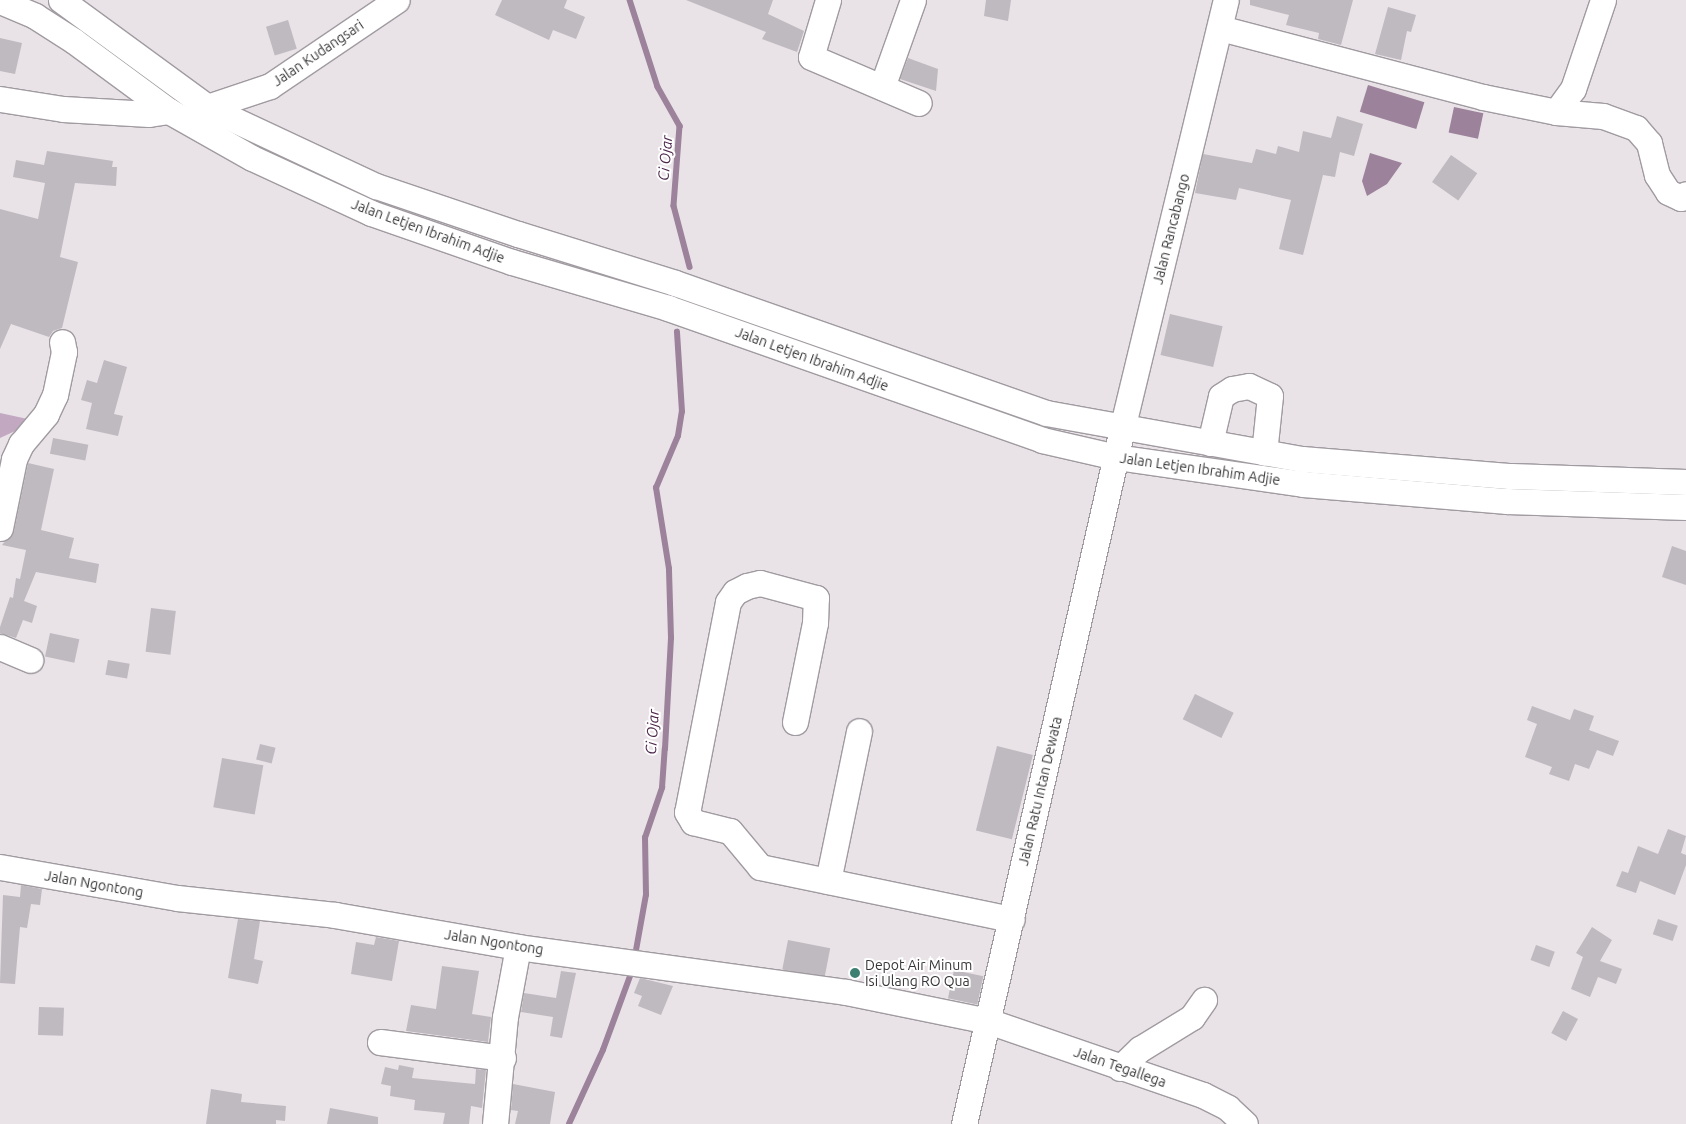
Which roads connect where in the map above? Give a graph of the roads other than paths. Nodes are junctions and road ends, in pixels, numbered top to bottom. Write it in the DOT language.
graph roads {
  1 [pos="61,0"];
  2 [pos="397,0"];
  3 [pos="828,0"];
  4 [pos="913,0"];
  5 [pos="1226,0"];
  6 [pos="1603,0"];
  7 [pos="0,1"];
  8 [pos="1220,28"];
  9 [pos="882,88"];
  10 [pos="0,99"];
  11 [pos="919,103"];
  12 [pos="208,107"];
  13 [pos="169,111"];
  14 [pos="1556,112"];
  15 [pos="1686,194"];
  16 [pos="518,234"];
  17 [pos="512,262"];
  18 [pos="62,342"];
  19 [pos="1122,428"];
  20 [pos="1210,443"];
  21 [pos="1264,452"];
  22 [pos="1116,457"];
  23 [pos="1511,476"];
  24 [pos="1686,482"];
  25 [pos="1507,501"];
  26 [pos="1686,507"];
  27 [pos="0,528"];
  28 [pos="0,647"];
  29 [pos="30,660"];
  30 [pos="795,722"];
  31 [pos="859,731"];
  32 [pos="0,867"];
  33 [pos="828,881"];
  34 [pos="1012,919"];
  35 [pos="518,947"];
  36 [pos="1204,1000"];
  37 [pos="988,1021"];
  38 [pos="380,1042"];
  39 [pos="503,1058"];
  40 [pos="1120,1068"];
  41 [pos="495,1124"];
  42 [pos="964,1124"];
  43 [pos="1245,1124"];
  1 -- 12 [label="street, Jalan Letjen Ibrahim Adjie"];
  2 -- 12 [label="street, Jalan Kudangsari"];
  3 -- 9 [label="street"];
  4 -- 9 [label="street"];
  5 -- 8 [label="street, Jalan Rancabango"];
  6 -- 14 [label="street"];
  7 -- 13 [label="street, Jalan Letjen Ibrahim Adjie"];
  8 -- 14 [label="street"];
  8 -- 19 [label="street, Jalan Rancabango"];
  9 -- 11 [label="street"];
  10 -- 13 [label="street"];
  12 -- 16 [label="street, Jalan Letjen Ibrahim Adjie"];
  13 -- 17 [label="street, Jalan Letjen Ibrahim Adjie"];
  14 -- 15 [label="street"];
  16 -- 17 [label="street"];
  16 -- 19 [label="street, Jalan Letjen Ibrahim Adjie"];
  17 -- 22 [label="street, Jalan Letjen Ibrahim Adjie"];
  18 -- 27 [label="street"];
  19 -- 20 [label="street, Jalan Letjen Ibrahim Adjie"];
  19 -- 22 [label="street, Jalan Rancabango"];
  20 -- 21 [label="street, Jalan Letjen Ibrahim Adjie"];
  20 -- 21 [label="street"];
  21 -- 23 [label="street, Jalan Letjen Ibrahim Adjie"];
  22 -- 25 [label="street, Jalan Letjen Ibrahim Adjie"];
  22 -- 34 [label="street, Jalan Ratu Intan Dewata"];
  23 -- 24 [label="street, Jalan Letjen Ibrahim Adjie"];
  23 -- 25 [label="street"];
  25 -- 26 [label="street, Jalan Letjen Ibrahim Adjie"];
  28 -- 29 [label="street"];
  30 -- 33 [label="street"];
  31 -- 33 [label="street"];
  32 -- 35 [label="street, Jalan Ngontong"];
  33 -- 34 [label="street"];
  34 -- 37 [label="street, Jalan Ratu Intan Dewata"];
  35 -- 37 [label="street, Jalan Ngontong"];
  35 -- 39 [label="street"];
  36 -- 40 [label="street"];
  37 -- 40 [label="street, Jalan Tegallega"];
  37 -- 42 [label="street, Jalan Ratu Intan Dewata"];
  38 -- 39 [label="street"];
  39 -- 41 [label="street"];
  40 -- 43 [label="street, Jalan Tegallega"];
}
